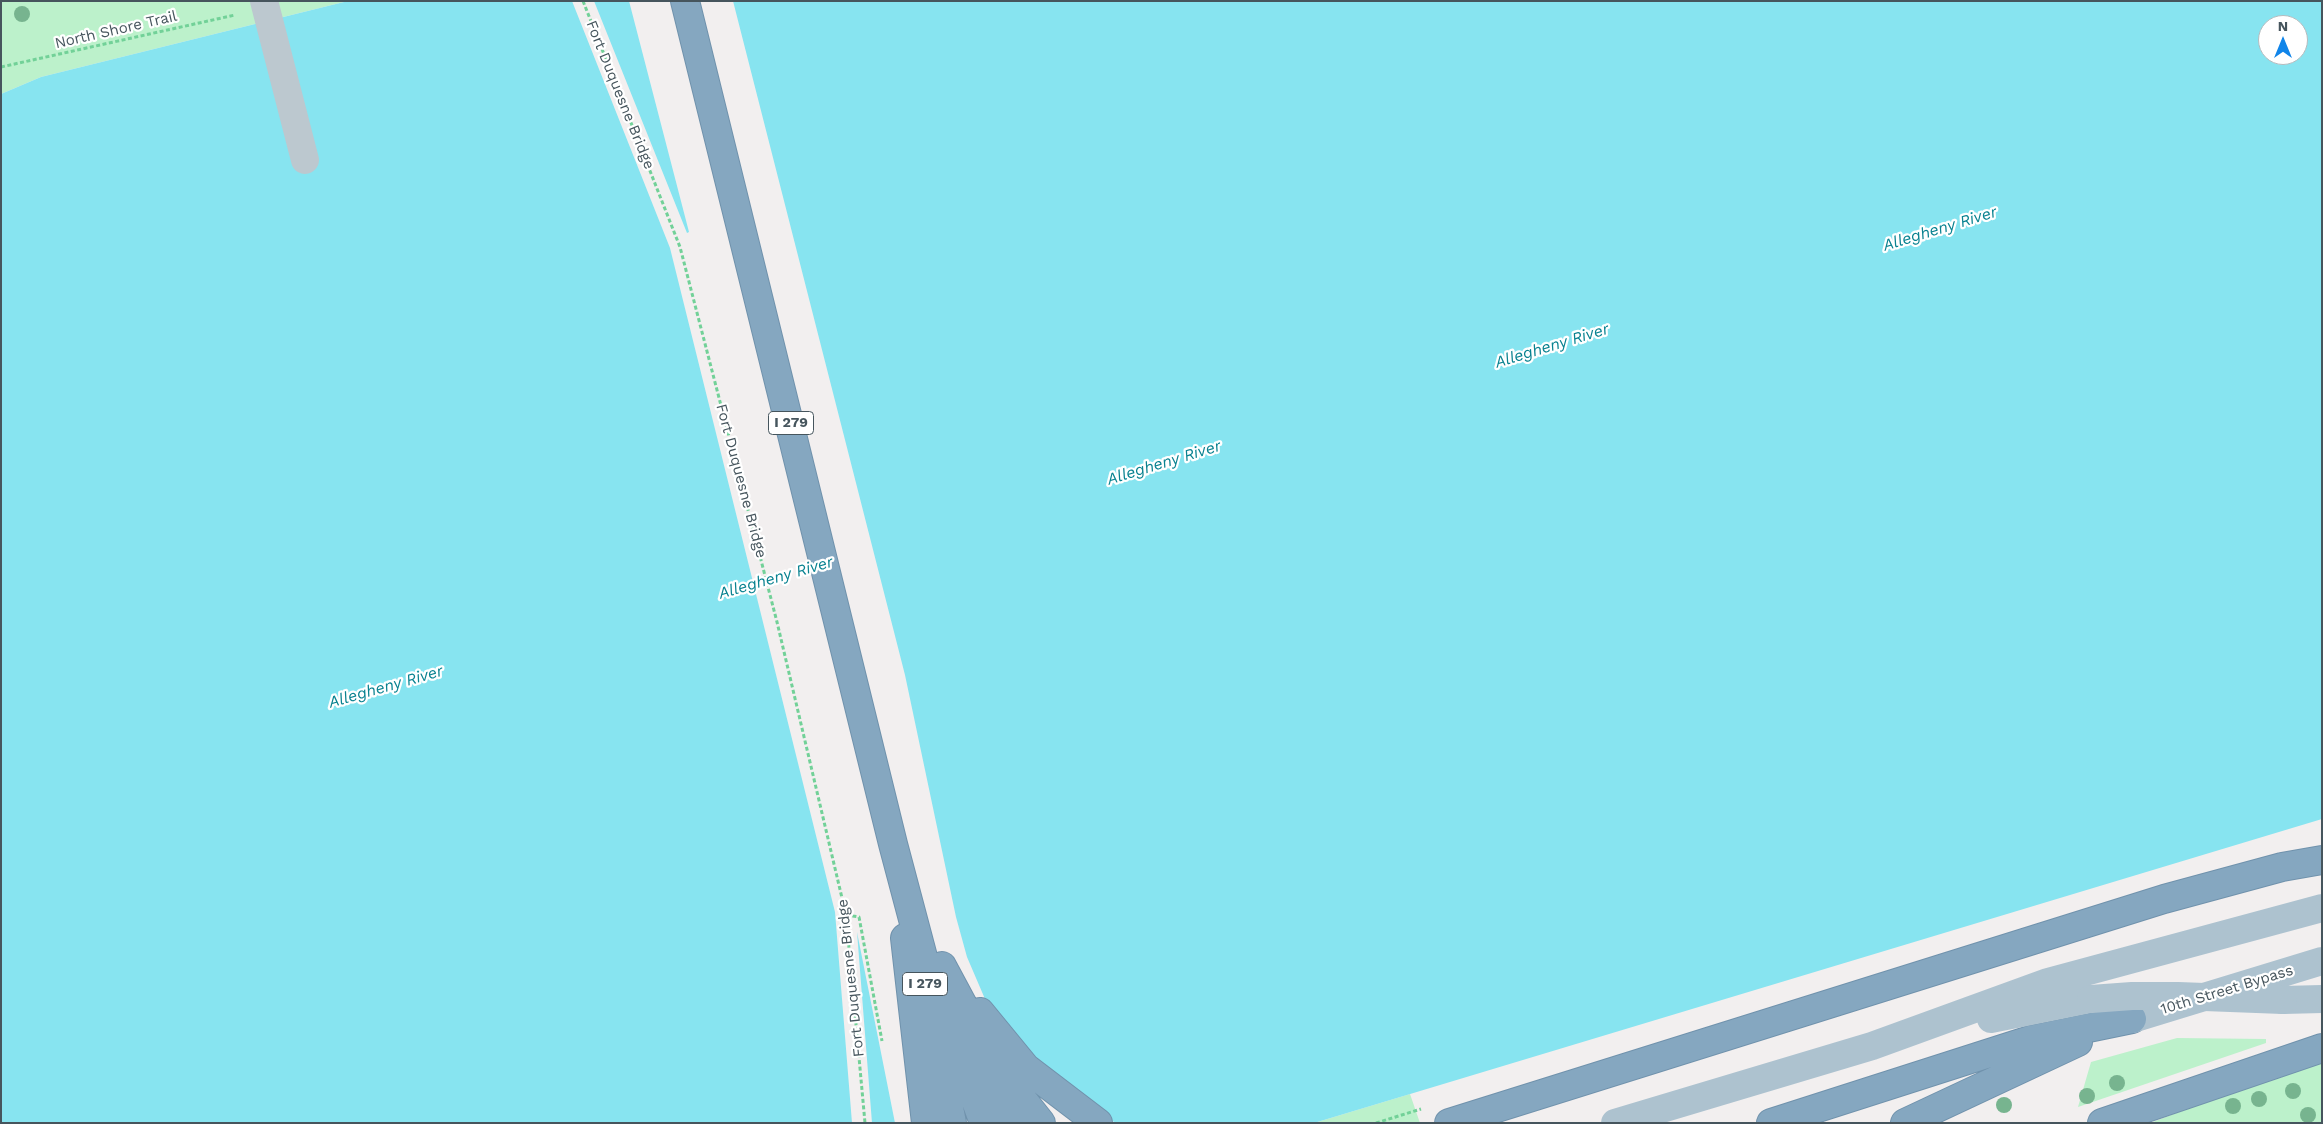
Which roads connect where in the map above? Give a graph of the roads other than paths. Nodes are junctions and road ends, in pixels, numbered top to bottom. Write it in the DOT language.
graph roads {
  1 [pos="686,1"];
  2 [pos="264,5"];
  3 [pos="305,160"];
  4 [pos="894,845"];
  5 [pos="2322,860"];
  6 [pos="2322,908"];
  7 [pos="2322,961"];
  8 [pos="941,964"];
  9 [pos="2322,999"];
  10 [pos="2132,1019"];
  11 [pos="953,1036"];
  12 [pos="1872,1046"];
  13 [pos="2322,1048"];
  14 [pos="926,1123"];
  15 [pos="952,1123"];
  16 [pos="984,1123"];
  17 [pos="1016,1123"];
  18 [pos="1041,1123"];
  19 [pos="1098,1123"];
  20 [pos="1449,1123"];
  21 [pos="1615,1123"];
  22 [pos="1772,1123"];
  23 [pos="1905,1123"];
  24 [pos="2102,1123"];
  1 -- 4 [label="highway, I 279"];
  2 -- 3 [label="street"];
  4 -- 8 [label="highway"];
  4 -- 11 [label="highway"];
  4 -- 14 [label="highway, I 279"];
  4 -- 15 [label="highway, I 279"];
  5 -- 20 [label="highway"];
  6 -- 12 [label="main road"];
  7 -- 10 [label="main road, 10th Street Bypass"];
  8 -- 18 [label="highway"];
  8 -- 19 [label="highway"];
  9 -- 12 [label="main road, bridge"];
  10 -- 22 [label="highway"];
  10 -- 23 [label="highway"];
  11 -- 16 [label="highway"];
  11 -- 17 [label="highway"];
  12 -- 21 [label="main road"];
  13 -- 24 [label="highway"];
}
